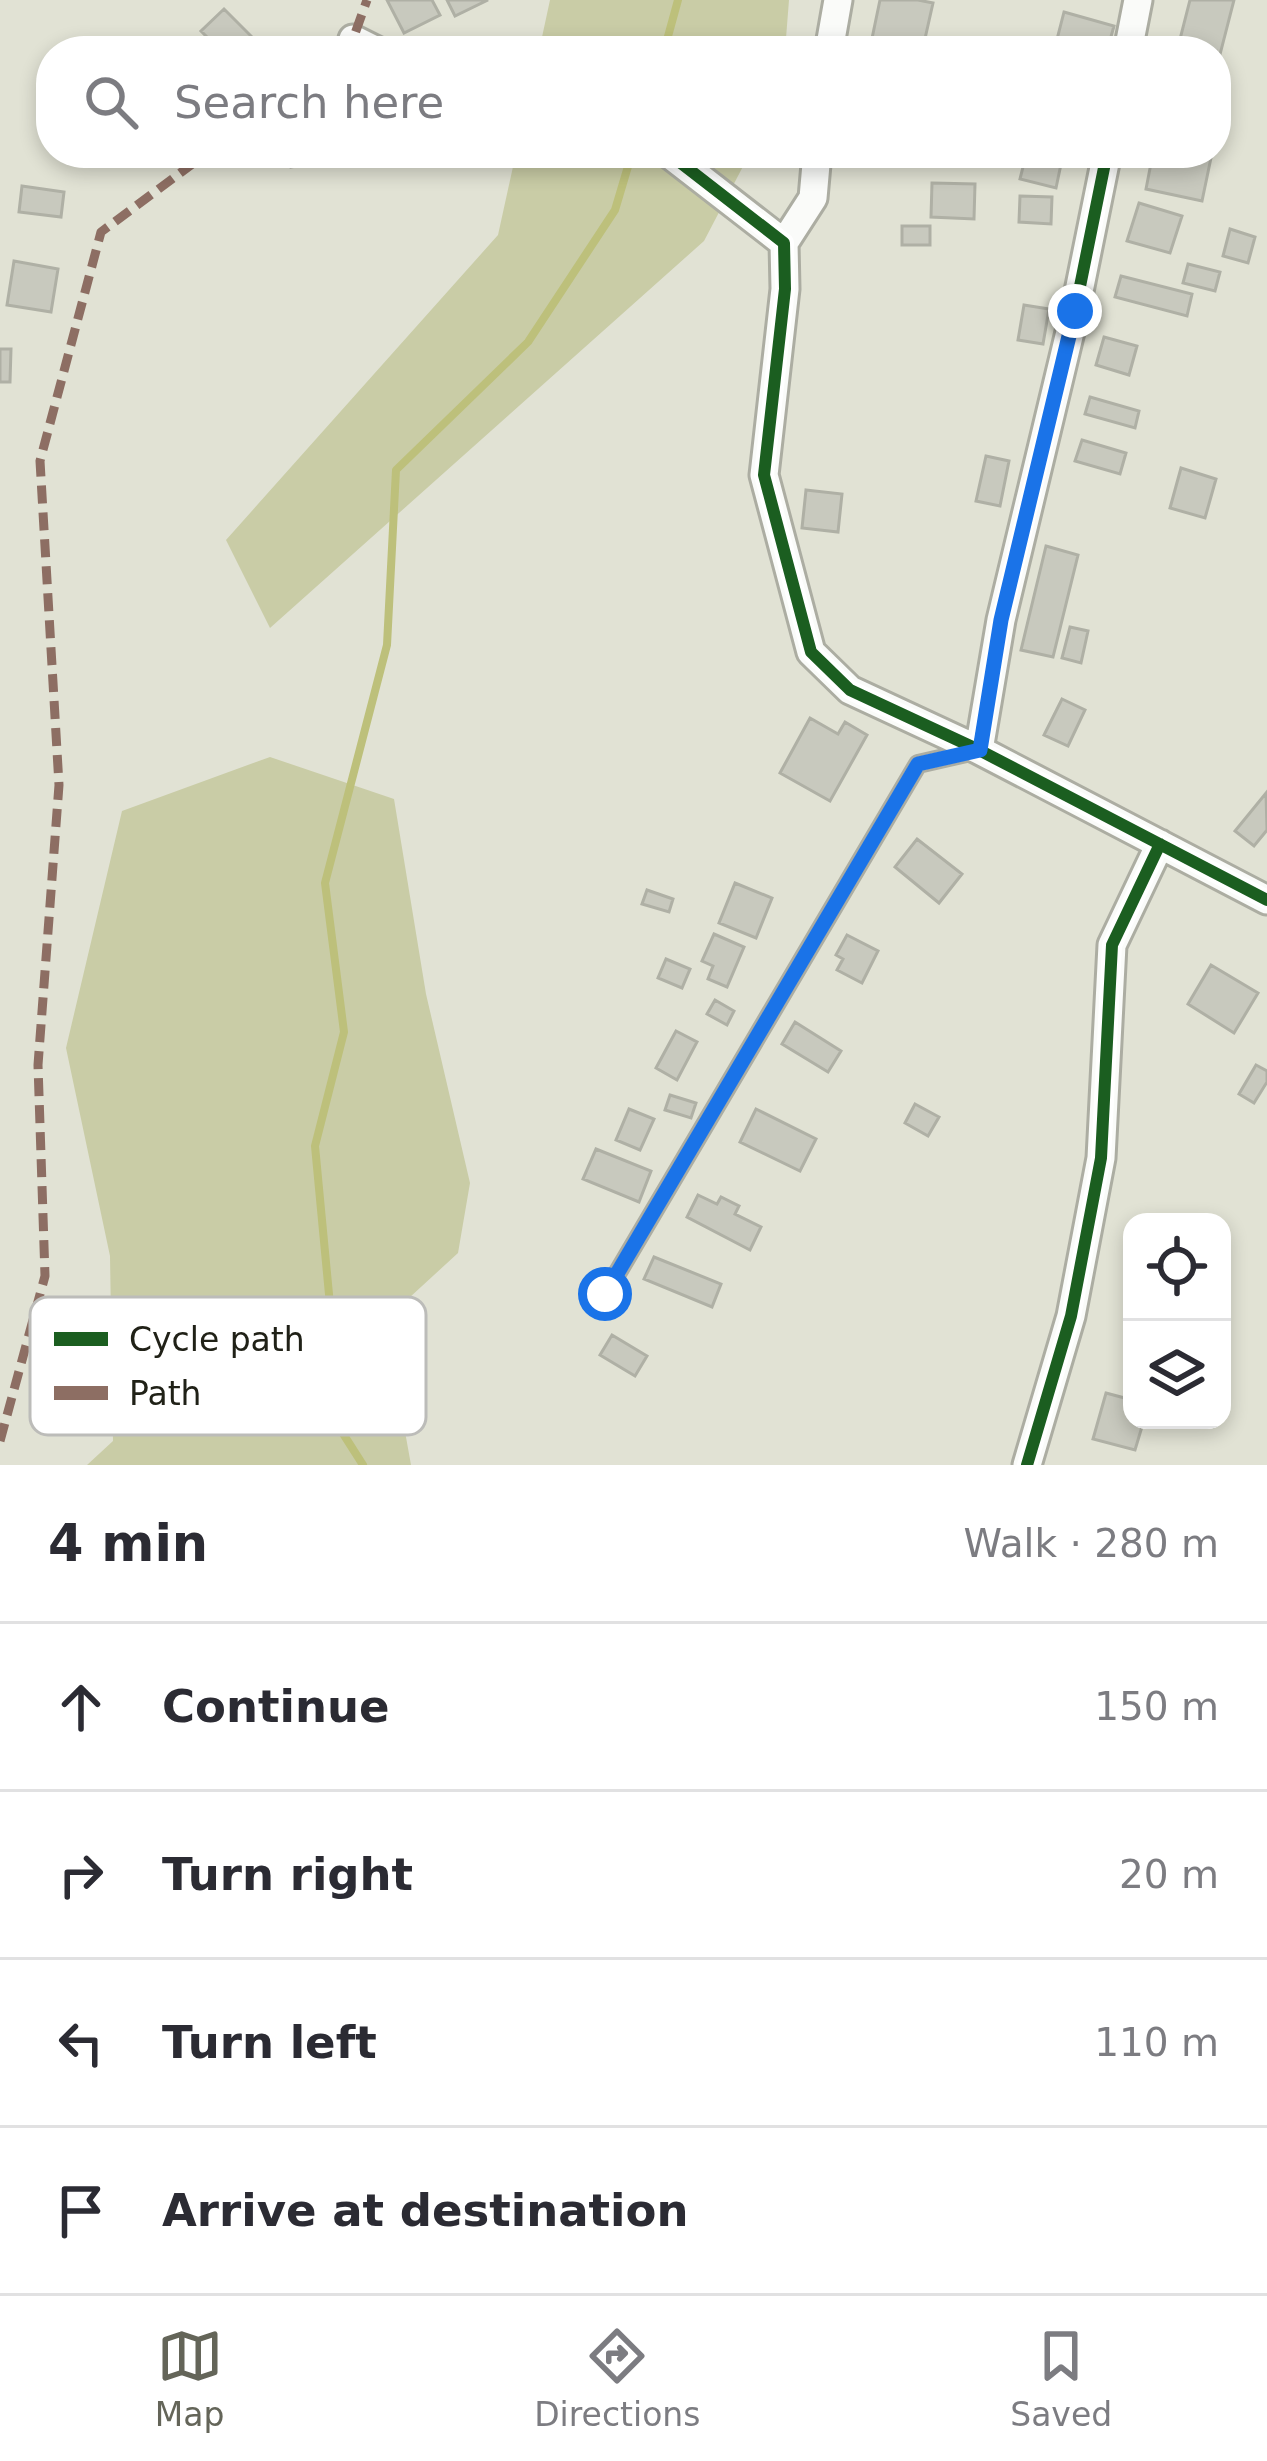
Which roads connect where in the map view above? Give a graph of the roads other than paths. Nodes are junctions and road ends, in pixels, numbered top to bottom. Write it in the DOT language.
graph roads {
  1 [pos="838,0"];
  2 [pos="1138,0"];
  3 [pos="832,36"];
  4 [pos="1131,36"];
  5 [pos="687,168"];
  6 [pos="816,168"];
  7 [pos="1104,168"];
  8 [pos="784,243"];
  9 [pos="980,750"];
  10 [pos="1160,844"];
  11 [pos="1267,900"];
  12 [pos="605,1294"];
  13 [pos="1027,1465"];
  1 -- 3 [label="street"];
  2 -- 4 [label="street"];
  5 -- 8 [label="street"];
  6 -- 8 [label="street"];
  7 -- 9 [label="street"];
  8 -- 9 [label="street"];
  9 -- 10 [label="street"];
  9 -- 12 [label="lane"];
  10 -- 11 [label="street"];
  10 -- 13 [label="street"];
}
